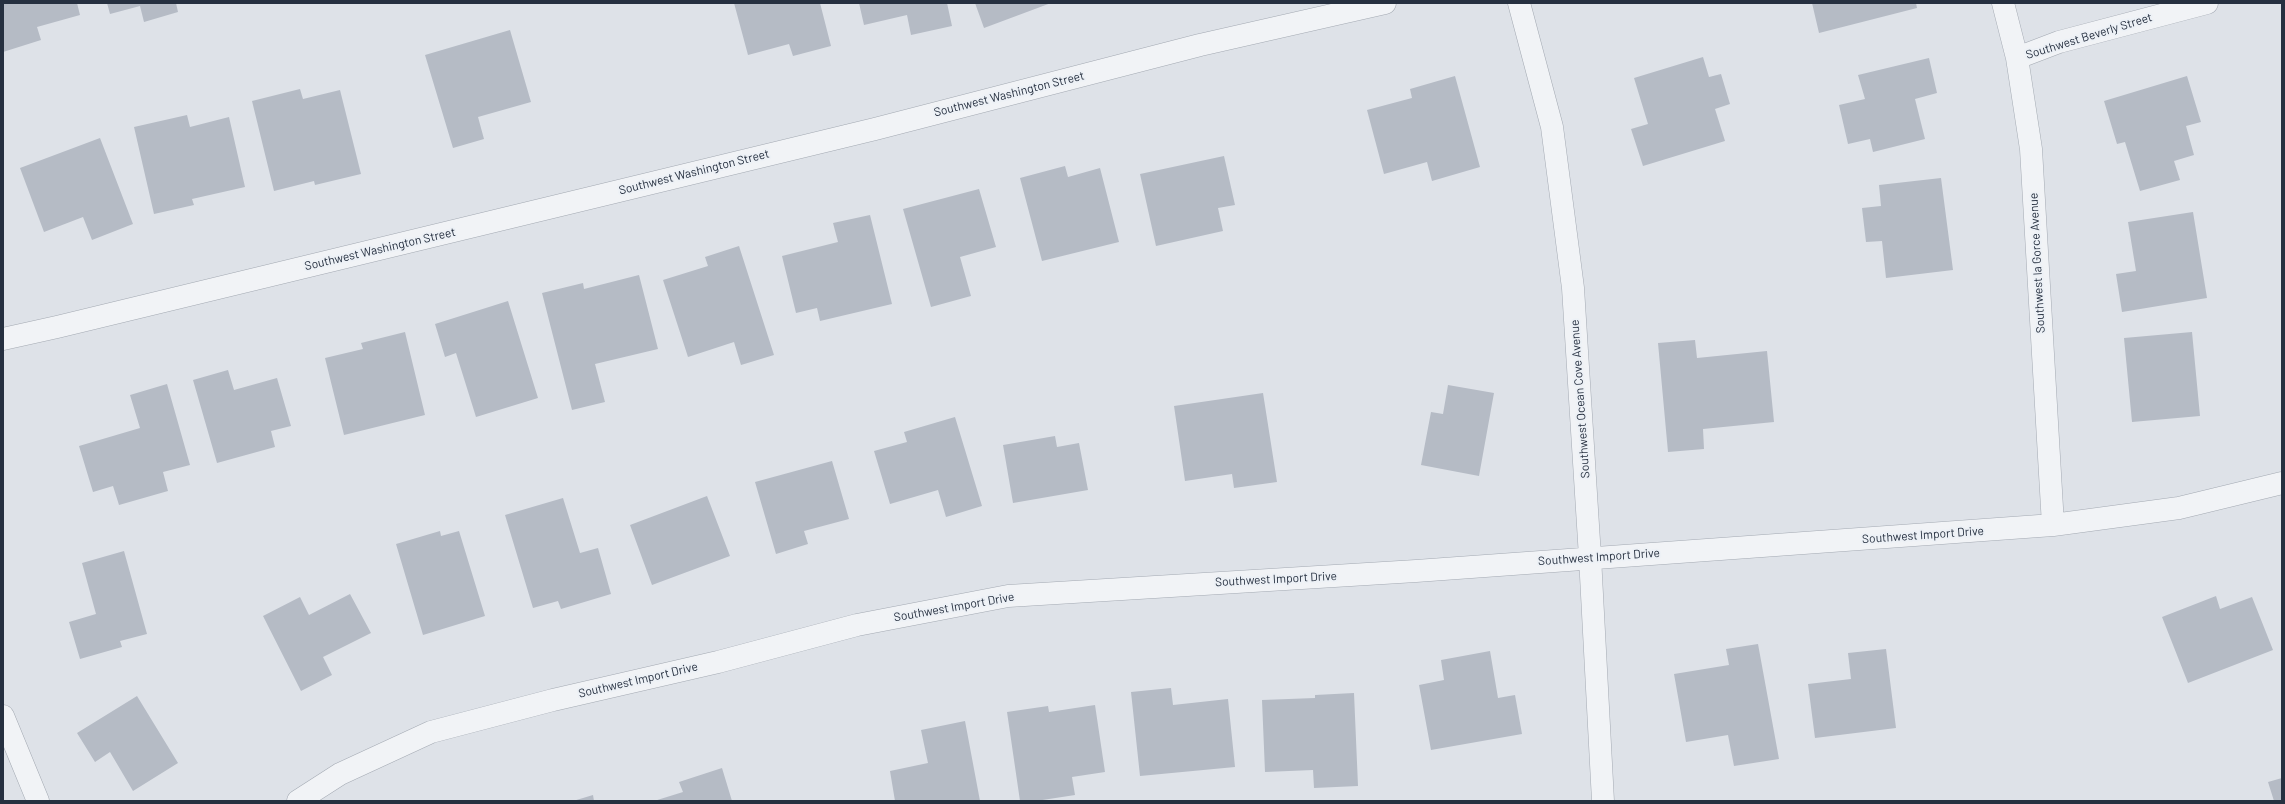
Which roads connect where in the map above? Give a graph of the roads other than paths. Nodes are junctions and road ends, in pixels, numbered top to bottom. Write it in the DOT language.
graph roads {
  1 [pos="1385,3"];
  2 [pos="1519,3"];
  3 [pos="2003,3"];
  4 [pos="2207,3"];
  5 [pos="2017,58"];
  6 [pos="3,338"];
  7 [pos="2282,484"];
  8 [pos="2053,525"];
  9 [pos="1590,557"];
  10 [pos="3,716"];
  11 [pos="38,801"];
  12 [pos="298,801"];
  13 [pos="1603,801"];
  1 -- 6 [label="street, Southwest Washington Street"];
  2 -- 9 [label="street, Southwest Ocean Cove Avenue"];
  3 -- 5 [label="street, Southwest la Gorce Avenue"];
  4 -- 5 [label="street, Southwest Beverly Street"];
  5 -- 8 [label="street, Southwest la Gorce Avenue"];
  7 -- 8 [label="street, Southwest Import Drive"];
  8 -- 9 [label="street, Southwest Import Drive"];
  9 -- 12 [label="street, Southwest Import Drive"];
  9 -- 13 [label="street, Southwest Ocean Cove Avenue"];
  10 -- 11 [label="street"];
}
